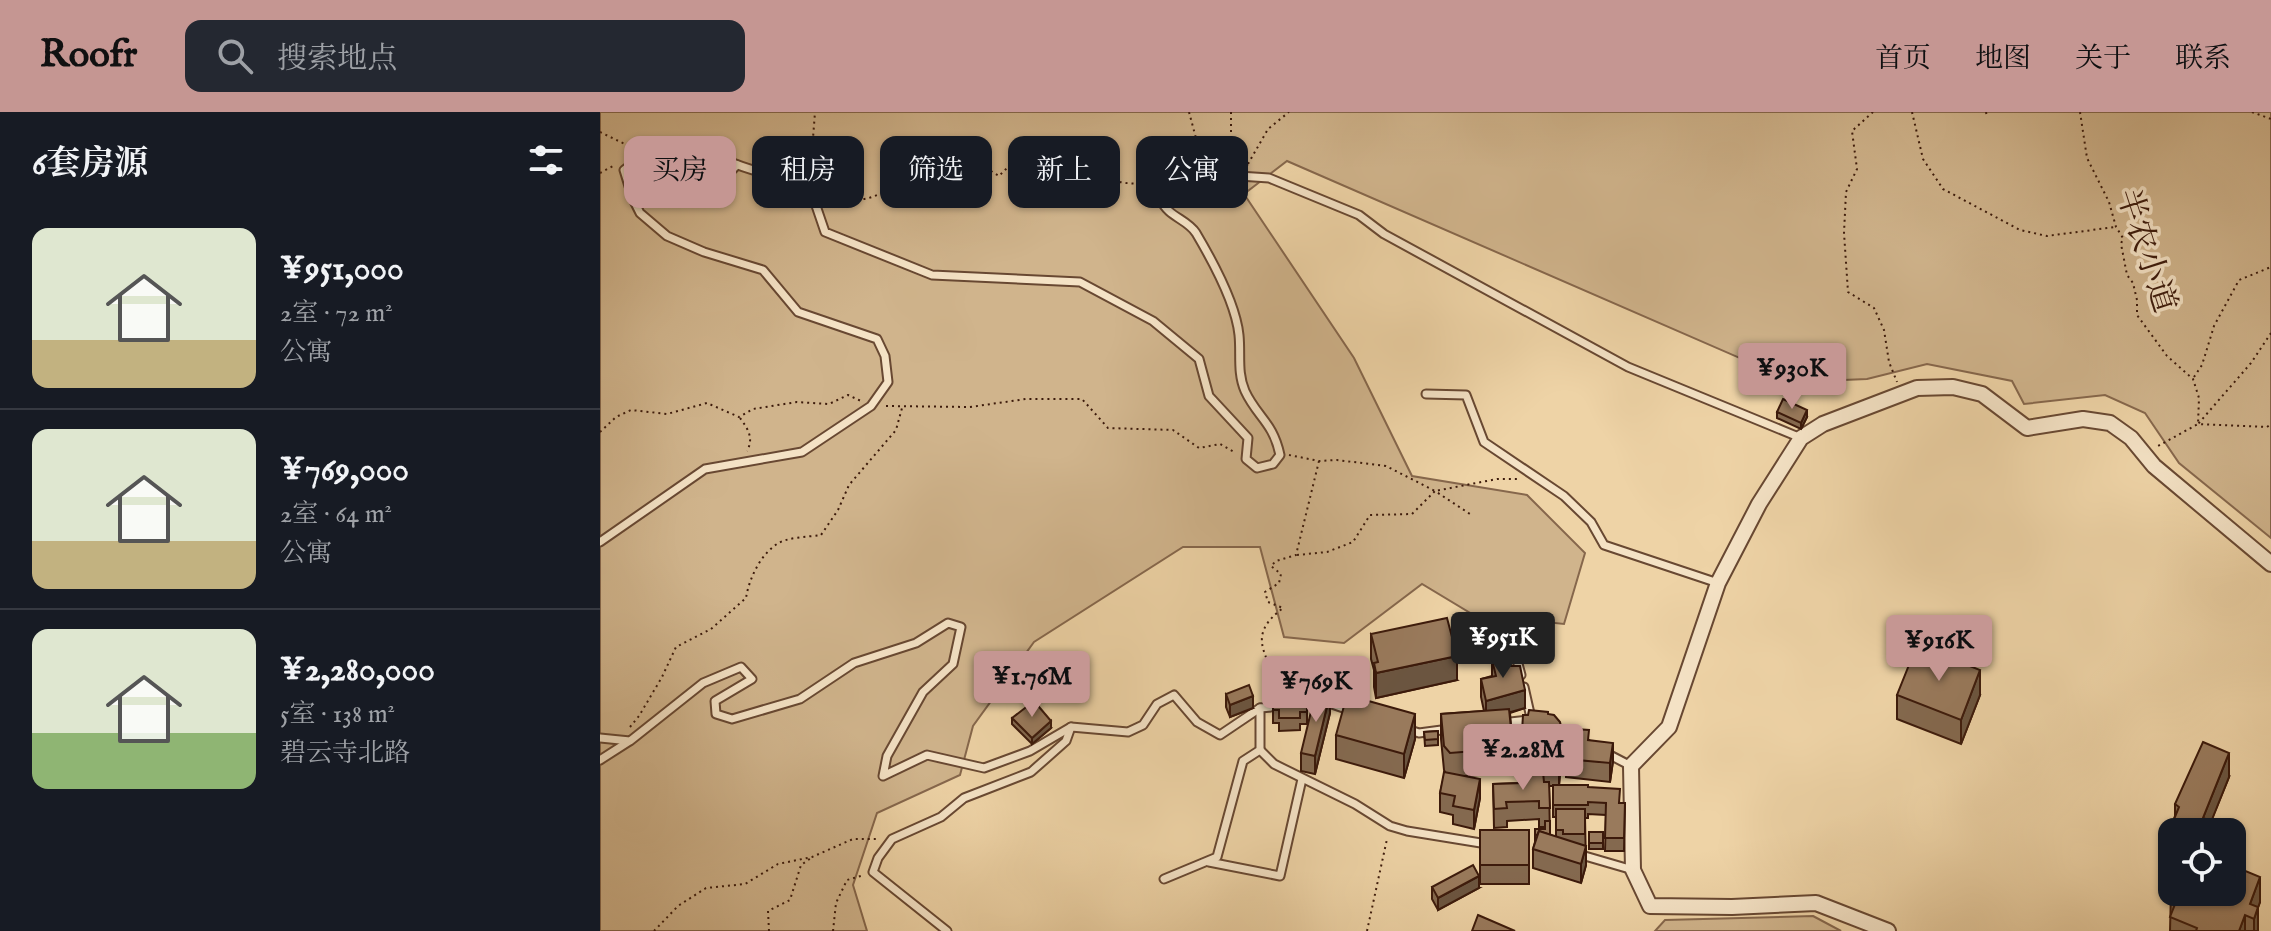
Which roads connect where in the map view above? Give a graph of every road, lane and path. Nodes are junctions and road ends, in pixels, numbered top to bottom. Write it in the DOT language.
graph roads {
  1 [pos="815,112"];
  2 [pos="1189,112"];
  3 [pos="1231,112"];
  4 [pos="1289,112"];
  5 [pos="1873,112"];
  6 [pos="1912,112"];
  7 [pos="1986,112"];
  8 [pos="2080,112"];
  9 [pos="2252,112"];
  10 [pos="1987,117"];
  11 [pos="2271,119"];
  12 [pos="600,132"];
  13 [pos="813,136"];
  14 [pos="1195,136"];
  15 [pos="1231,136"];
  16 [pos="624,144"];
  17 [pos="1248,163"];
  18 [pos="737,165"];
  19 [pos="1248,167"];
  20 [pos="752,169"];
  21 [pos="1248,177"];
  22 [pos="1255,178"];
  23 [pos="1136,183"];
  24 [pos="864,199"];
  25 [pos="638,208"];
  26 [pos="817,208"];
  27 [pos="1164,208"];
  28 [pos="2116,227"];
  29 [pos="2271,267"];
  30 [pos="2271,333"];
  31 [pos="2193,379"];
  32 [pos="1426,394"];
  33 [pos="1903,394"];
  34 [pos="871,406"];
  35 [pos="903,406"];
  36 [pos="739,417"];
  37 [pos="2198,424"];
  38 [pos="2271,424"];
  39 [pos="600,432"];
  40 [pos="1801,438"];
  41 [pos="1280,455"];
  42 [pos="2148,456"];
  43 [pos="1246,459"];
  44 [pos="1319,461"];
  45 [pos="741,463"];
  46 [pos="1538,479"];
  47 [pos="1435,491"];
  48 [pos="1470,514"];
  49 [pos="600,542"];
  50 [pos="1296,555"];
  51 [pos="2271,564"];
  52 [pos="1718,583"];
  53 [pos="1517,660"];
  54 [pos="1260,708"];
  55 [pos="1353,712"];
  56 [pos="1532,720"];
  57 [pos="1393,724"];
  58 [pos="1490,725"];
  59 [pos="1071,727"];
  60 [pos="1462,728"];
  61 [pos="600,738"];
  62 [pos="618,739"];
  63 [pos="630,741"];
  64 [pos="1260,750"];
  65 [pos="600,760"];
  66 [pos="1631,766"];
  67 [pos="1302,779"];
  68 [pos="1390,826"];
  69 [pos="892,839"];
  70 [pos="1500,844"];
  71 [pos="1574,853"];
  72 [pos="812,857"];
  73 [pos="1209,862"];
  74 [pos="1633,870"];
  75 [pos="873,872"];
  76 [pos="1164,879"];
  77 [pos="654,931"];
  78 [pos="769,931"];
  79 [pos="833,931"];
  80 [pos="947,931"];
  81 [pos="1367,931"];
  82 [pos="1888,931"];
  1 -- 13 [label="path"];
  2 -- 14 [label="path"];
  3 -- 15 [label="path"];
  4 -- 17 [label="path"];
  5 -- 33 [label="path"];
  6 -- 28 [label="path"];
  7 -- 10 [label="path"];
  8 -- 28 [label="path, 半农小道"];
  9 -- 11 [label="path"];
  12 -- 16 [label="path"];
  18 -- 20 [label="lane"];
  19 -- 22 [label="path"];
  21 -- 22 [label="lane"];
  22 -- 40 [label="lane"];
  23 -- 24 [label="path"];
  25 -- 34 [label="lane"];
  26 -- 43 [label="lane"];
  27 -- 41 [label="lane"];
  28 -- 31 [label="path, 半农小道"];
  29 -- 31 [label="path"];
  30 -- 37 [label="path"];
  31 -- 37 [label="path"];
  32 -- 46 [label="lane"];
  33 -- 40 [label="street"];
  33 -- 42 [label="street"];
  34 -- 35 [label="path"];
  34 -- 36 [label="path"];
  34 -- 45 [label="lane"];
  35 -- 43 [label="path"];
  35 -- 62 [label="path"];
  36 -- 39 [label="path"];
  36 -- 45 [label="path"];
  37 -- 38 [label="path"];
  37 -- 42 [label="path"];
  40 -- 52 [label="street"];
  41 -- 43 [label="lane"];
  41 -- 44 [label="path"];
  42 -- 51 [label="street"];
  44 -- 47 [label="path"];
  44 -- 50 [label="path"];
  45 -- 49 [label="lane"];
  46 -- 47 [label="path"];
  46 -- 52 [label="lane"];
  47 -- 48 [label="path"];
  47 -- 50 [label="path"];
  50 -- 54 [label="path"];
  52 -- 66 [label="street"];
  53 -- 56 [label="lane"];
  54 -- 55 [label="lane"];
  54 -- 59 [label="lane"];
  54 -- 64 [label="lane"];
  56 -- 58 [label="lane"];
  56 -- 66 [label="lane"];
  57 -- 60 [label="lane"];
  59 -- 63 [label="lane"];
  59 -- 69 [label="lane"];
  61 -- 62 [label="lane"];
  62 -- 63 [label="lane"];
  63 -- 65 [label="lane"];
  64 -- 67 [label="lane"];
  64 -- 73 [label="lane"];
  66 -- 74 [label="street"];
  67 -- 68 [label="lane"];
  67 -- 73 [label="lane"];
  68 -- 70 [label="lane"];
  68 -- 81 [label="path"];
  69 -- 72 [label="path"];
  69 -- 75 [label="lane"];
  71 -- 74 [label="lane"];
  72 -- 77 [label="path"];
  72 -- 78 [label="path"];
  73 -- 76 [label="lane"];
  74 -- 82 [label="street"];
  75 -- 79 [label="path"];
  75 -- 80 [label="lane"];
}
